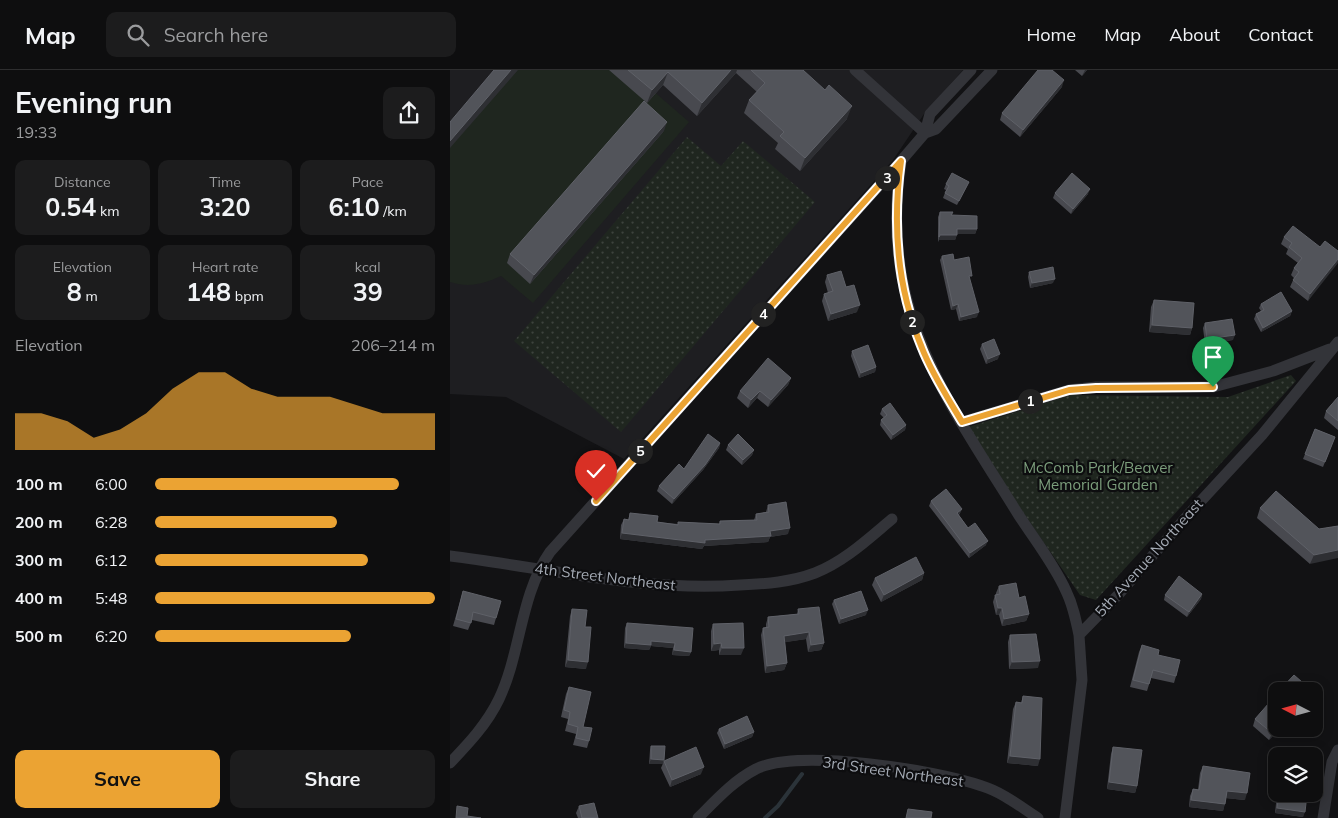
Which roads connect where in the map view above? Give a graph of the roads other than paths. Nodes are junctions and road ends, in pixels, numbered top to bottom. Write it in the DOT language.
graph roads {
  1 [pos="855,70"];
  2 [pos="971,70"];
  3 [pos="992,70"];
  4 [pos="925,133"];
  5 [pos="901,161"];
  6 [pos="1335,345"];
  7 [pos="962,422"];
  8 [pos="892,519"];
  9 [pos="450,556"];
  10 [pos="540,569"];
  11 [pos="1079,635"];
  12 [pos="1338,750"];
  13 [pos="450,763"];
  14 [pos="698,818"];
  15 [pos="1038,818"];
  16 [pos="1065,818"];
  17 [pos="1323,818"];
  1 -- 4 [label="street"];
  2 -- 4 [label="street"];
  3 -- 4 [label="street"];
  4 -- 5 [label="street"];
  5 -- 7 [label="street"];
  5 -- 10 [label="street"];
  6 -- 7 [label="street"];
  6 -- 11 [label="street, 5th Avenue Northeast"];
  7 -- 11 [label="street"];
  8 -- 10 [label="street, 4th Street Northeast"];
  9 -- 10 [label="street, 4th Street Northeast"];
  10 -- 13 [label="street"];
  11 -- 16 [label="street"];
  12 -- 17 [label="street"];
  14 -- 15 [label="street, 3rd Street Northeast"];
}
